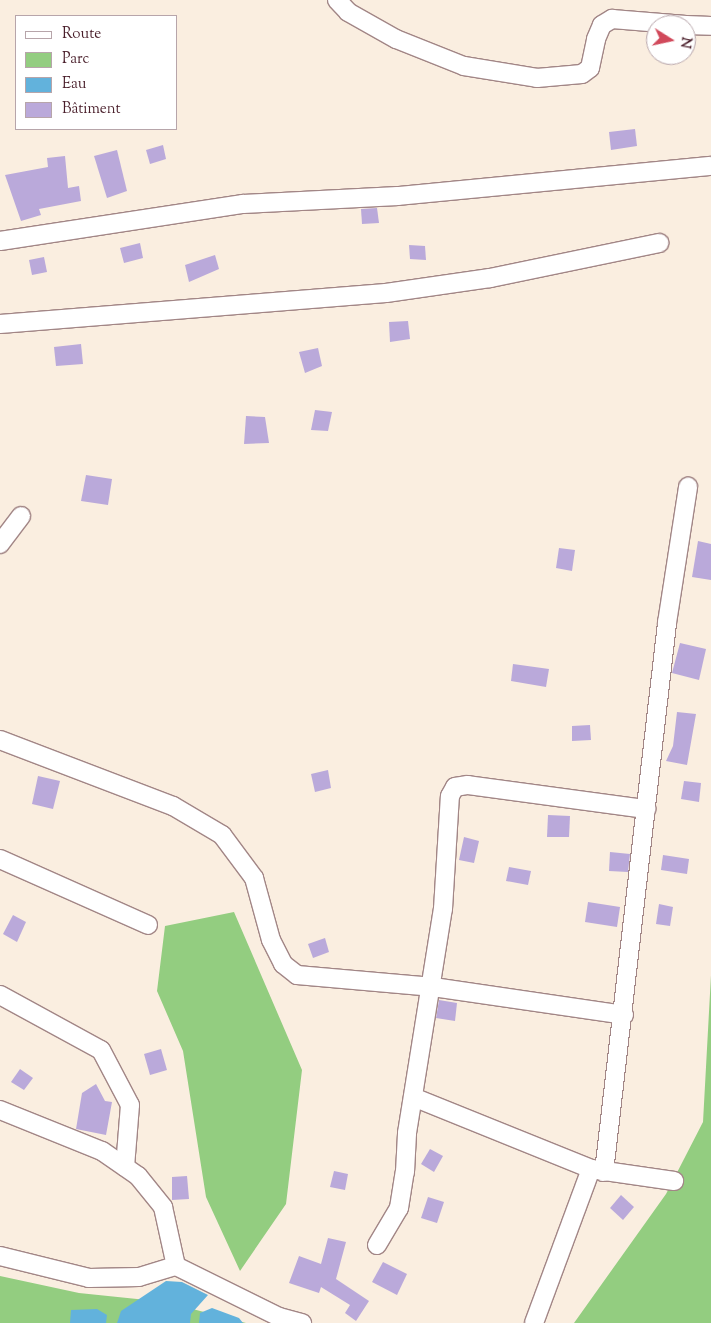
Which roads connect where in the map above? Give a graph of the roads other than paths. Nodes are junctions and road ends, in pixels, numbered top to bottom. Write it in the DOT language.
graph roads {
  1 [pos="337,0"];
  2 [pos="646,21"];
  3 [pos="696,25"];
  4 [pos="711,26"];
  5 [pos="711,166"];
  6 [pos="0,241"];
  7 [pos="659,244"];
  8 [pos="0,324"];
  9 [pos="688,488"];
  10 [pos="20,516"];
  11 [pos="0,544"];
  12 [pos="0,740"];
  13 [pos="646,809"];
  14 [pos="0,859"];
  15 [pos="148,925"];
  16 [pos="433,988"];
  17 [pos="0,995"];
  18 [pos="624,1015"];
  19 [pos="413,1097"];
  20 [pos="0,1110"];
  21 [pos="125,1167"];
  22 [pos="597,1171"];
  23 [pos="674,1181"];
  24 [pos="378,1245"];
  25 [pos="0,1256"];
  26 [pos="176,1266"];
  27 [pos="302,1323"];
  28 [pos="534,1323"];
  1 -- 2 [label="street"];
  3 -- 4 [label="street"];
  5 -- 6 [label="street"];
  7 -- 8 [label="street"];
  9 -- 13 [label="street"];
  10 -- 11 [label="street"];
  12 -- 16 [label="street"];
  13 -- 16 [label="street"];
  13 -- 18 [label="street"];
  14 -- 15 [label="street"];
  16 -- 18 [label="street"];
  16 -- 19 [label="street"];
  17 -- 21 [label="street"];
  18 -- 22 [label="street"];
  19 -- 22 [label="street"];
  19 -- 24 [label="street"];
  20 -- 21 [label="street"];
  21 -- 26 [label="street"];
  22 -- 23 [label="street"];
  22 -- 28 [label="street"];
  25 -- 26 [label="street"];
  26 -- 27 [label="street"];
}
